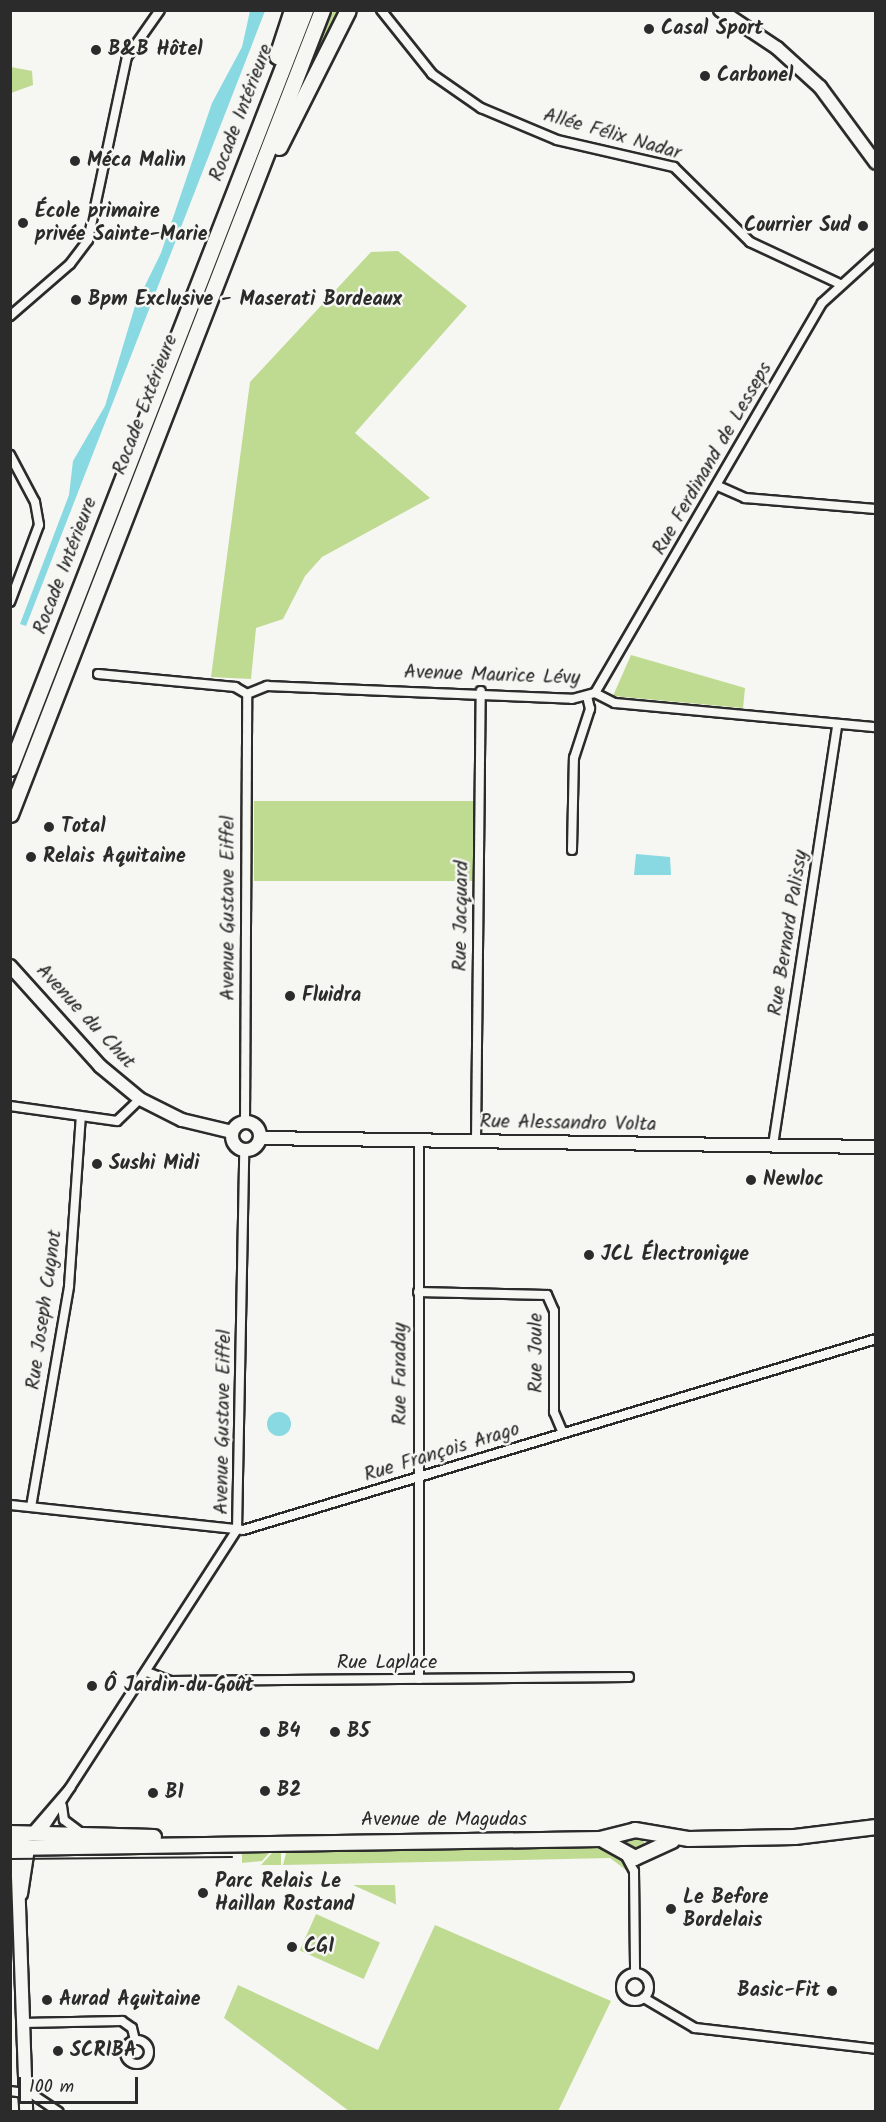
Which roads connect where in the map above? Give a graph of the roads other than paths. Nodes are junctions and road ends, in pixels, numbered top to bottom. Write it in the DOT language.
graph roads {
  1 [pos="160,10"];
  2 [pos="292,10"];
  3 [pos="305,10"];
  4 [pos="322,10"];
  5 [pos="348,10"];
  6 [pos="381,10"];
  7 [pos="720,10"];
  8 [pos="272,95"];
  9 [pos="875,165"];
  10 [pos="252,189"];
  11 [pos="876,254"];
  12 [pos="840,284"];
  13 [pos="10,316"];
  14 [pos="10,455"];
  15 [pos="718,486"];
  16 [pos="876,509"];
  17 [pos="10,602"];
  18 [pos="98,674"];
  19 [pos="481,691"];
  20 [pos="247,694"];
  21 [pos="591,694"];
  22 [pos="837,725"];
  23 [pos="876,727"];
  24 [pos="10,768"];
  25 [pos="10,814"];
  26 [pos="572,849"];
  27 [pos="10,966"];
  28 [pos="140,1099"];
  29 [pos="10,1106"];
  30 [pos="81,1116"];
  31 [pos="245,1122"];
  32 [pos="232,1132"];
  33 [pos="260,1138"];
  34 [pos="419,1141"];
  35 [pos="476,1142"];
  36 [pos="773,1146"];
  37 [pos="876,1147"];
  38 [pos="244,1150"];
  39 [pos="418,1292"];
  40 [pos="876,1339"];
  41 [pos="563,1433"];
  42 [pos="418,1477"];
  43 [pos="10,1505"];
  44 [pos="31,1507"];
  45 [pos="237,1530"];
  46 [pos="147,1672"];
  47 [pos="629,1677"];
  48 [pos="419,1680"];
  49 [pos="71,1788"];
  50 [pos="63,1806"];
  51 [pos="876,1827"];
  52 [pos="80,1832"];
  53 [pos="642,1833"];
  54 [pos="624,1834"];
  55 [pos="126,1835"];
  56 [pos="600,1839"];
  57 [pos="689,1839"];
  58 [pos="24,1840"];
  59 [pos="287,1841"];
  60 [pos="624,1853"];
  61 [pos="644,1853"];
  62 [pos="634,1871"];
  63 [pos="635,1973"];
  64 [pos="644,1998"];
  65 [pos="22,2023"];
  66 [pos="135,2040"];
  67 [pos="876,2049"];
  68 [pos="10,2091"];
  69 [pos="25,2092"];
  70 [pos="26,2112"];
  71 [pos="59,2112"];
  1 -- 13 [label="street"];
  2 -- 8 [label="highway"];
  3 -- 8 [label="highway, Rocade Intérieure"];
  4 -- 10 [label="highway, Rocade Extérieure"];
  5 -- 10 [label="highway"];
  6 -- 12 [label="street, Allée Félix Nadar"];
  7 -- 9 [label="street"];
  8 -- 24 [label="highway, Rocade Intérieure"];
  10 -- 25 [label="highway, Rocade Extérieure"];
  11 -- 12 [label="street, Rue Ferdinand de Lesseps"];
  12 -- 15 [label="street, Rue Ferdinand de Lesseps"];
  14 -- 17 [label="street"];
  15 -- 16 [label="street"];
  15 -- 21 [label="street, Rue Ferdinand de Lesseps"];
  18 -- 20 [label="street"];
  19 -- 20 [label="street, Avenue Maurice Lévy"];
  19 -- 21 [label="street, Avenue Maurice Lévy"];
  19 -- 35 [label="street, Rue Jacquard"];
  20 -- 31 [label="street, Avenue Gustave Eiffel"];
  21 -- 22 [label="street, Avenue Maurice Lévy"];
  21 -- 26 [label="street"];
  22 -- 23 [label="street, Avenue Maurice Lévy"];
  22 -- 36 [label="street, Rue Bernard Palissy"];
  27 -- 28 [label="street, Avenue du Chut"];
  28 -- 30 [label="street"];
  28 -- 32 [label="street, Avenue du Chut"];
  29 -- 30 [label="street"];
  30 -- 44 [label="street, Rue Joseph Cugnot"];
  31 -- 32 [label="street"];
  31 -- 33 [label="street"];
  32 -- 38 [label="street"];
  33 -- 34 [label="street, Rue Alessandro Volta"];
  33 -- 38 [label="street"];
  34 -- 35 [label="street, Rue Alessandro Volta"];
  34 -- 39 [label="street, Rue Faraday"];
  35 -- 36 [label="street, Rue Alessandro Volta"];
  36 -- 37 [label="street, Rue Alessandro Volta"];
  38 -- 45 [label="street, Avenue Gustave Eiffel"];
  39 -- 41 [label="street, Rue Joule"];
  39 -- 42 [label="street, Rue Faraday"];
  40 -- 41 [label="street, Rue François Arago"];
  41 -- 42 [label="street, Rue François Arago"];
  42 -- 45 [label="street, Rue François Arago"];
  42 -- 48 [label="street, Rue Faraday"];
  43 -- 44 [label="street, Rue François Arago"];
  44 -- 45 [label="street, Rue François Arago"];
  45 -- 46 [label="street, Avenue Gustave Eiffel"];
  46 -- 48 [label="street, Rue Laplace"];
  46 -- 49 [label="street, Avenue Gustave Eiffel"];
  47 -- 48 [label="street, Rue Laplace"];
  49 -- 50 [label="street, Avenue Gustave Eiffel"];
  49 -- 58 [label="street, Avenue Gustave Eiffel"];
  50 -- 52 [label="street"];
  50 -- 58 [label="street, Avenue Gustave Eiffel"];
  51 -- 57 [label="main road"];
  52 -- 55 [label="main road, Avenue de Magudas"];
  52 -- 58 [label="main road, Avenue de Magudas"];
  53 -- 54 [label="main road, Avenue de Magudas"];
  53 -- 57 [label="main road"];
  53 -- 61 [label="main road"];
  54 -- 56 [label="main road, Avenue de Magudas"];
  54 -- 60 [label="main road"];
  55 -- 58 [label="street"];
  55 -- 59 [label="main road, Avenue de Magudas"];
  56 -- 59 [label="main road, Avenue de Magudas"];
  56 -- 60 [label="main road, Avenue de Magudas"];
  57 -- 61 [label="main road"];
  58 -- 59 [label="main road, Avenue de Magudas"];
  58 -- 65 [label="street"];
  60 -- 61 [label="main road"];
  60 -- 62 [label="street"];
  61 -- 62 [label="street"];
  62 -- 63 [label="street"];
  63 -- 64 [label="street"];
  63 -- 64 [label="street"];
  64 -- 67 [label="street"];
  65 -- 66 [label="street"];
  65 -- 69 [label="street"];
  68 -- 69 [label="street"];
  69 -- 70 [label="street"];
  69 -- 71 [label="street"];
}
